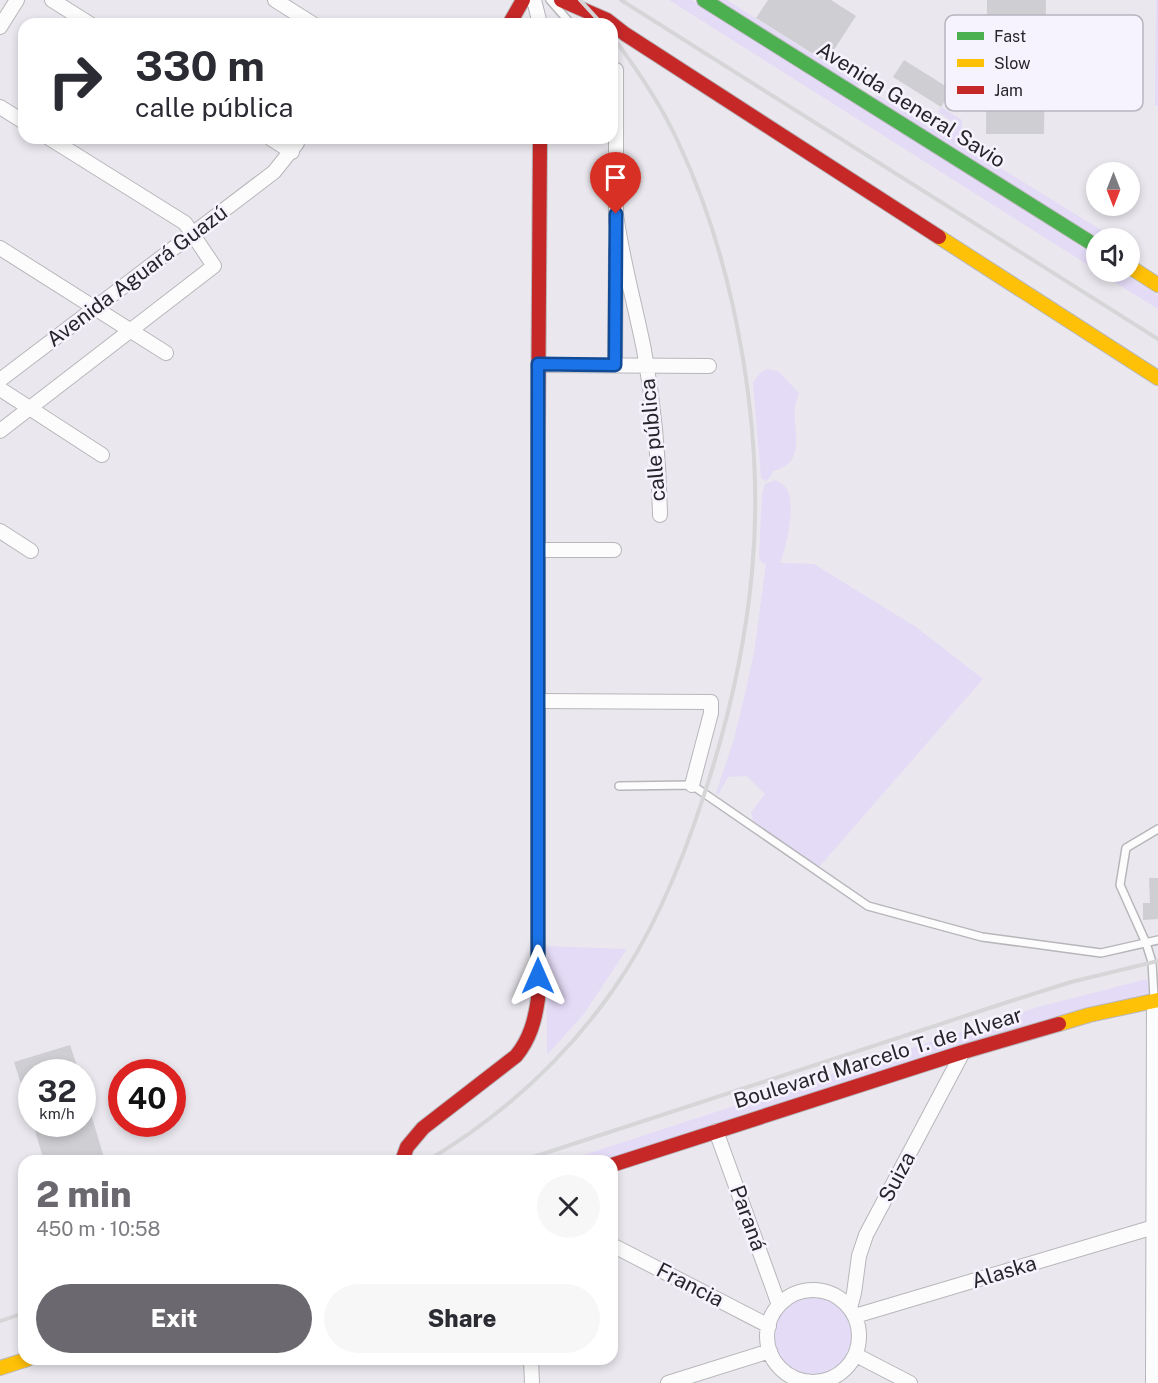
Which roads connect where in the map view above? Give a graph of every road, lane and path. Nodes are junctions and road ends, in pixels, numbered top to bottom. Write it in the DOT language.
graph roads {
  1 [pos="17,0"];
  2 [pos="52,0"];
  3 [pos="274,0"];
  4 [pos="523,0"];
  5 [pos="534,0"];
  6 [pos="550,0"];
  7 [pos="561,0"];
  8 [pos="704,0"];
  9 [pos="80,18"];
  10 [pos="303,18"];
  11 [pos="513,18"];
  12 [pos="539,18"];
  13 [pos="566,18"];
  14 [pos="602,18"];
  15 [pos="0,27"];
  16 [pos="618,28"];
  17 [pos="0,107"];
  18 [pos="18,118"];
  19 [pos="59,144"];
  20 [pos="284,144"];
  21 [pos="540,144"];
  22 [pos="615,144"];
  23 [pos="616,214"];
  24 [pos="193,233"];
  25 [pos="1086,240"];
  26 [pos="0,248"];
  27 [pos="1140,273"];
  28 [pos="1158,285"];
  29 [pos="95,308"];
  30 [pos="131,331"];
  31 [pos="166,353"];
  32 [pos="538,364"];
  33 [pos="615,365"];
  34 [pos="646,365"];
  35 [pos="709,366"];
  36 [pos="1158,378"];
  37 [pos="0,380"];
  38 [pos="0,389"];
  39 [pos="28,408"];
  40 [pos="0,431"];
  41 [pos="102,455"];
  42 [pos="660,515"];
  43 [pos="0,531"];
  44 [pos="539,550"];
  45 [pos="614,550"];
  46 [pos="31,551"];
  47 [pos="539,701"];
  48 [pos="692,785"];
  49 [pos="619,786"];
  50 [pos="1158,829"];
  51 [pos="1158,940"];
  52 [pos="1146,943"];
  53 [pos="1156,1000"];
  54 [pos="963,1052"];
  55 [pos="716,1131"];
  56 [pos="404,1155"];
  57 [pos="618,1163"];
  58 [pos="1156,1200"];
  59 [pos="1154,1227"];
  60 [pos="618,1248"];
  61 [pos="779,1305"];
  62 [pos="852,1312"];
  63 [pos="769,1326"];
  64 [pos="770,1351"];
  65 [pos="855,1355"];
  66 [pos="18,1362"];
  67 [pos="531,1365"];
  68 [pos="0,1368"];
  69 [pos="793,1380"];
  70 [pos="830,1381"];
  71 [pos="532,1383"];
  72 [pos="668,1383"];
  73 [pos="910,1383"];
  74 [pos="1154,1383"];
  1 -- 15 [label="street"];
  2 -- 9 [label="street"];
  3 -- 10 [label="street"];
  4 -- 11 [label="street"];
  5 -- 12 [label="street"];
  6 -- 13 [label="lane"];
  7 -- 14 [label="street"];
  8 -- 25 [label="street, Avenida General Savio"];
  16 -- 36 [label="street"];
  17 -- 18 [label="street"];
  19 -- 24 [label="street"];
  20 -- 24 [label="street, Avenida Aguará Guazú"];
  21 -- 32 [label="street"];
  22 -- 23 [label="street"];
  23 -- 33 [label="street, calle pública"];
  23 -- 34 [label="street, calle pública"];
  24 -- 29 [label="street, Avenida Aguará Guazú"];
  24 -- 30 [label="street, Avenida Aguará Guazú"];
  26 -- 29 [label="street"];
  27 -- 28 [label="street"];
  29 -- 30 [label="street"];
  29 -- 37 [label="street, Avenida Aguará Guazú"];
  30 -- 31 [label="street"];
  30 -- 39 [label="street, Avenida Aguará Guazú"];
  32 -- 33 [label="street, calle pública"];
  32 -- 44 [label="street"];
  33 -- 34 [label="street, calle pública"];
  34 -- 35 [label="street, calle pública"];
  34 -- 42 [label="street, calle pública"];
  38 -- 39 [label="street"];
  39 -- 40 [label="street, Avenida Aguará Guazú"];
  39 -- 41 [label="street"];
  43 -- 46 [label="street"];
  44 -- 45 [label="street"];
  44 -- 47 [label="street"];
  47 -- 48 [label="street"];
  47 -- 56 [label="street"];
  48 -- 49 [label="lane"];
  48 -- 52 [label="lane"];
  50 -- 52 [label="lane"];
  51 -- 52 [label="lane"];
  52 -- 53 [label="lane"];
  53 -- 54 [label="street, Boulevard Marcelo T. de Alvear"];
  53 -- 58 [label="street"];
  54 -- 55 [label="street, Boulevard Marcelo T. de Alvear"];
  54 -- 62 [label="street, Suiza"];
  55 -- 57 [label="street, Boulevard Marcelo T. de Alvear"];
  55 -- 61 [label="street, Paraná"];
  58 -- 59 [label="street"];
  59 -- 62 [label="street, Alaska"];
  59 -- 74 [label="street"];
  60 -- 63 [label="street, Francia"];
  61 -- 62 [label="street"];
  61 -- 63 [label="street"];
  62 -- 65 [label="street"];
  63 -- 64 [label="street"];
  64 -- 69 [label="street"];
  64 -- 72 [label="street"];
  65 -- 70 [label="street"];
  65 -- 73 [label="street"];
  66 -- 68 [label="street"];
  67 -- 71 [label="street"];
  69 -- 70 [label="street"];
}
